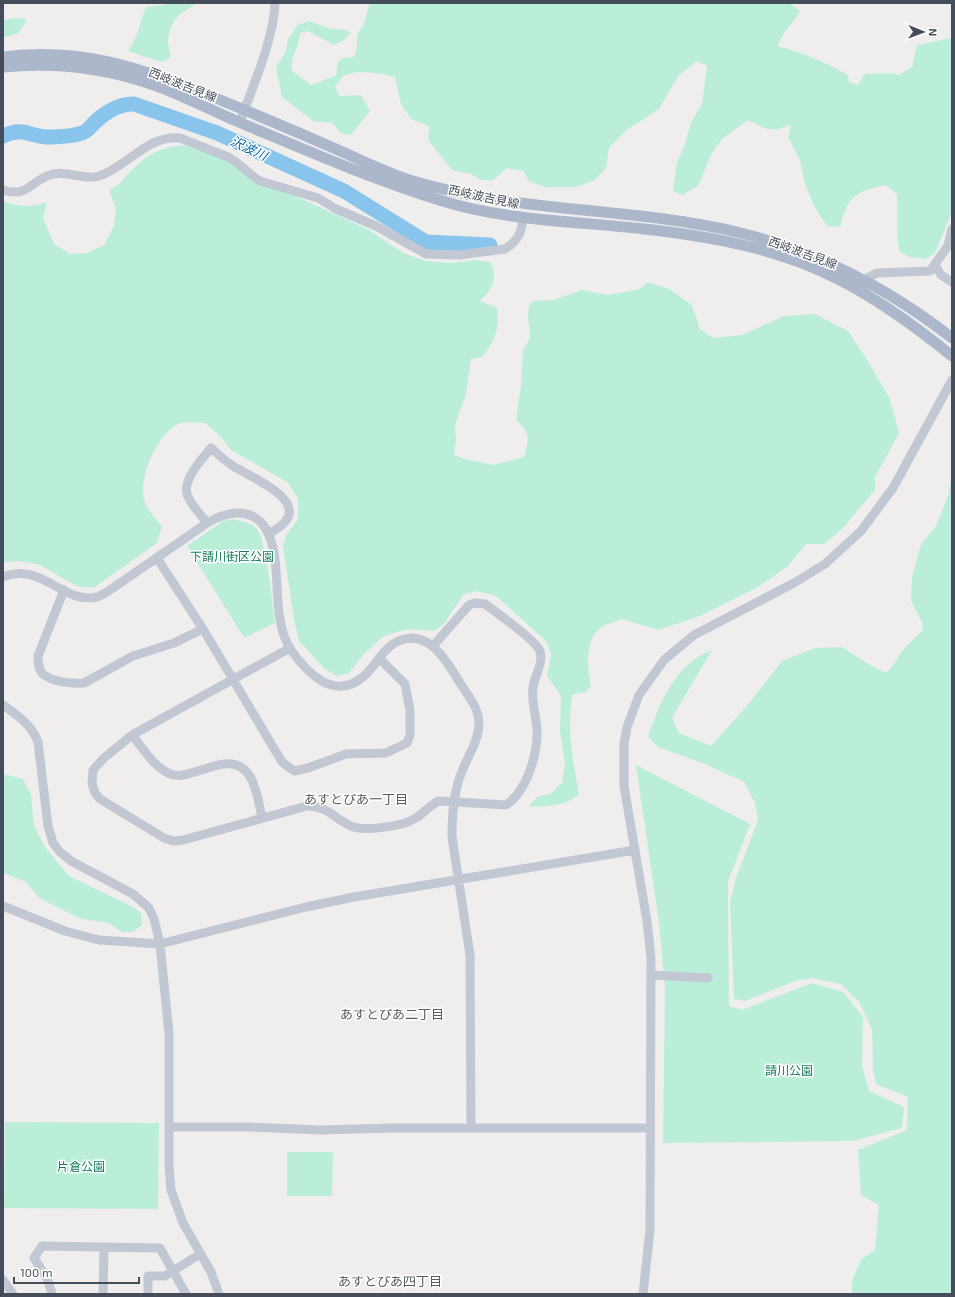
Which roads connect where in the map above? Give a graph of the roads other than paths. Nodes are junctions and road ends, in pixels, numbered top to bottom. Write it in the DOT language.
graph roads {
  1 [pos="275,3"];
  2 [pos="3,57"];
  3 [pos="3,67"];
  4 [pos="245,110"];
  5 [pos="240,122"];
  6 [pos="3,190"];
  7 [pos="523,218"];
  8 [pos="952,229"];
  9 [pos="935,265"];
  10 [pos="863,280"];
  11 [pos="952,282"];
  12 [pos="952,338"];
  13 [pos="952,356"];
  14 [pos="952,380"];
  15 [pos="207,523"];
  16 [pos="268,534"];
  17 [pos="157,558"];
  18 [pos="3,577"];
  19 [pos="64,590"];
  20 [pos="203,629"];
  21 [pos="433,646"];
  22 [pos="290,648"];
  23 [pos="380,659"];
  24 [pos="233,680"];
  25 [pos="3,705"];
  26 [pos="132,735"];
  27 [pos="454,801"];
  28 [pos="262,817"];
  29 [pos="635,850"];
  30 [pos="459,880"];
  31 [pos="3,906"];
  32 [pos="160,944"];
  33 [pos="651,975"];
  34 [pos="708,978"];
  35 [pos="169,1127"];
  36 [pos="471,1128"];
  37 [pos="650,1128"];
  38 [pos="104,1248"];
  39 [pos="200,1254"];
  40 [pos="174,1270"];
  41 [pos="3,1280"];
  42 [pos="14,1294"];
  43 [pos="52,1294"];
  44 [pos="103,1294"];
  45 [pos="148,1294"];
  46 [pos="186,1294"];
  47 [pos="219,1294"];
  48 [pos="643,1294"];
  1 -- 4 [label="street"];
  2 -- 4 [label="main road, 西岐波吉見線"];
  3 -- 5 [label="main road, 西岐波吉見線"];
  4 -- 5 [label="street"];
  4 -- 10 [label="main road, 西岐波吉見線"];
  5 -- 7 [label="main road, 西岐波吉見線"];
  6 -- 7 [label="street"];
  7 -- 13 [label="main road, 西岐波吉見線"];
  8 -- 9 [label="street"];
  9 -- 10 [label="street"];
  9 -- 11 [label="street"];
  10 -- 12 [label="main road, 西岐波吉見線"];
  14 -- 29 [label="street"];
  15 -- 16 [label="street"];
  15 -- 16 [label="street"];
  15 -- 17 [label="street"];
  16 -- 22 [label="street"];
  17 -- 19 [label="street"];
  17 -- 20 [label="street"];
  18 -- 19 [label="street"];
  19 -- 20 [label="street"];
  20 -- 24 [label="street"];
  21 -- 23 [label="street"];
  21 -- 27 [label="street"];
  21 -- 27 [label="street"];
  22 -- 23 [label="street"];
  22 -- 24 [label="street"];
  23 -- 24 [label="street"];
  24 -- 26 [label="street"];
  25 -- 32 [label="street"];
  26 -- 28 [label="street"];
  26 -- 28 [label="street"];
  27 -- 28 [label="street"];
  27 -- 30 [label="street"];
  29 -- 30 [label="street"];
  29 -- 33 [label="street"];
  30 -- 32 [label="street"];
  30 -- 36 [label="street"];
  31 -- 32 [label="street"];
  32 -- 35 [label="street"];
  33 -- 34 [label="street"];
  33 -- 37 [label="street"];
  35 -- 36 [label="street"];
  35 -- 39 [label="street"];
  36 -- 37 [label="street"];
  37 -- 48 [label="street"];
  38 -- 40 [label="street"];
  38 -- 43 [label="street"];
  38 -- 44 [label="street"];
  39 -- 40 [label="street"];
  39 -- 47 [label="street"];
  40 -- 45 [label="street"];
  40 -- 46 [label="street"];
  41 -- 42 [label="street"];
}
